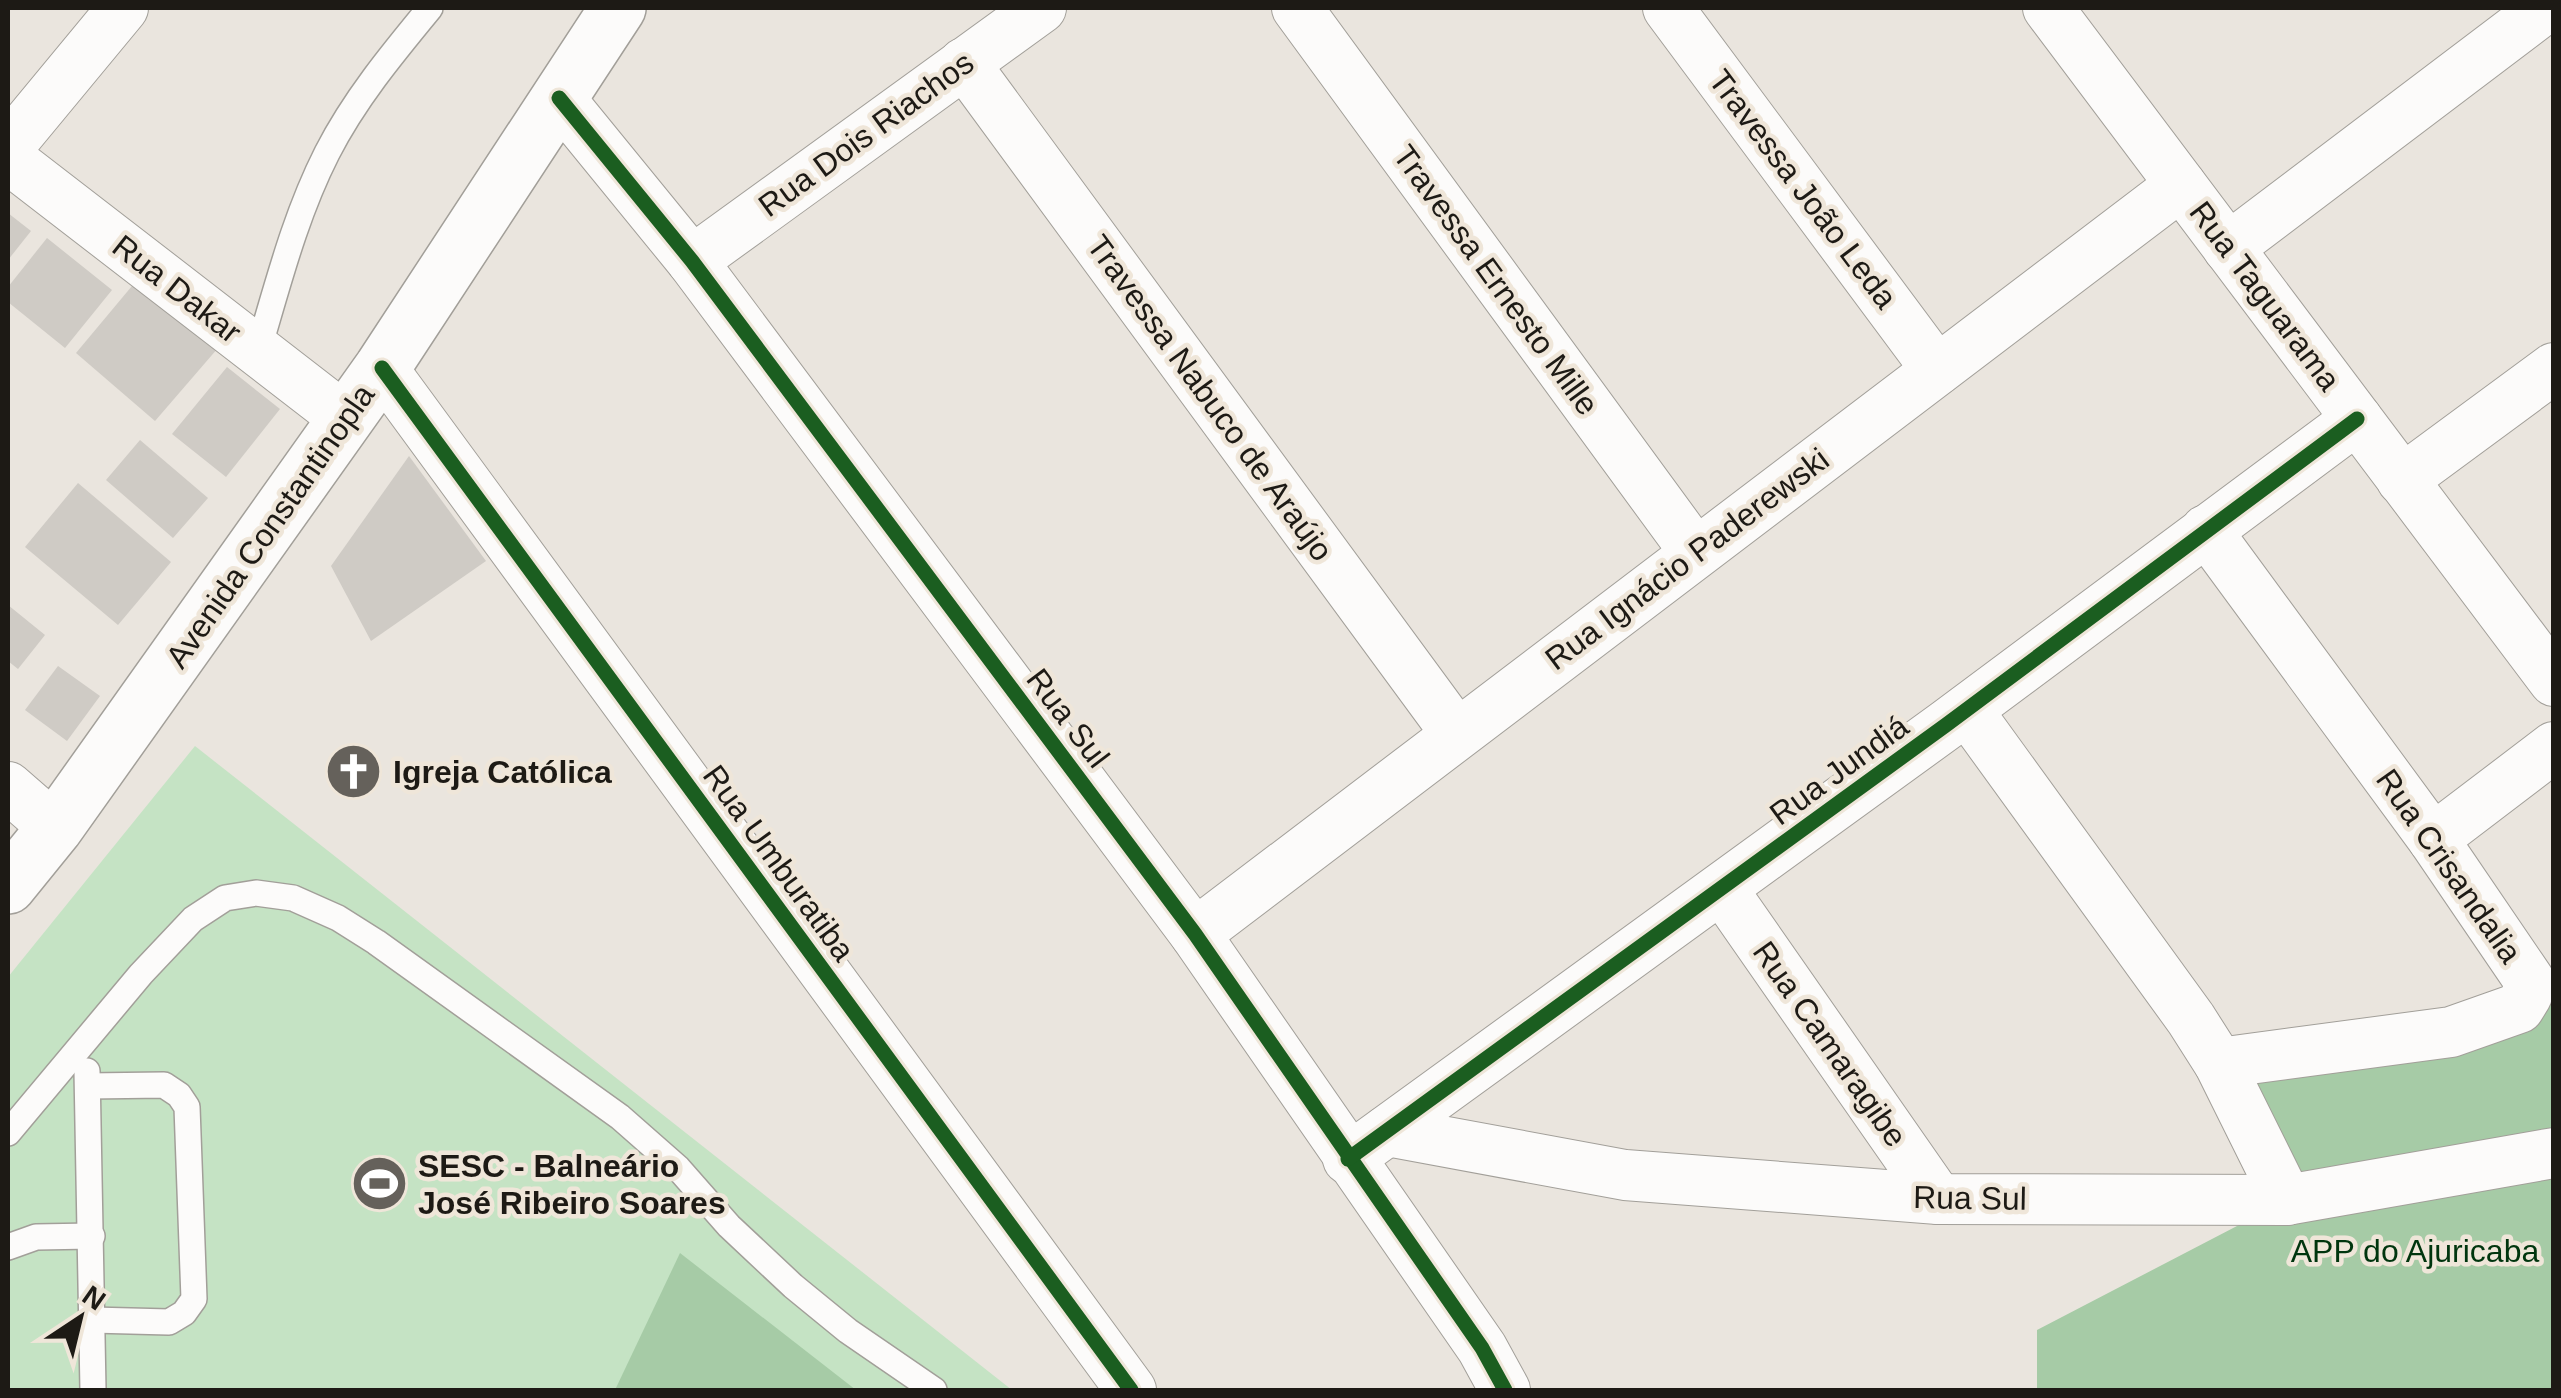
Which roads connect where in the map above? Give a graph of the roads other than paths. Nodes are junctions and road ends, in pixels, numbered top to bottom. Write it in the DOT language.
graph roads {
  1 [pos="123,8"];
  2 [pos="430,8"];
  3 [pos="618,8"];
  4 [pos="1040,8"];
  5 [pos="1296,8"];
  6 [pos="1668,8"];
  7 [pos="2048,8"];
  8 [pos="2545,8"];
  9 [pos="964,64"];
  10 [pos="558,98"];
  11 [pos="8,147"];
  12 [pos="8,158"];
  13 [pos="2181,185"];
  14 [pos="2228,248"];
  15 [pos="692,261"];
  16 [pos="258,351"];
  17 [pos="382,368"];
  18 [pos="2554,368"];
  19 [pos="1937,370"];
  20 [pos="346,419"];
  21 [pos="2356,419"];
  22 [pos="2402,480"];
  23 [pos="2206,530"];
  24 [pos="1695,552"];
  25 [pos="2554,681"];
  26 [pos="1966,710"];
  27 [pos="1456,733"];
  28 [pos="2554,747"];
  29 [pos="8,787"];
  30 [pos="55,828"];
  31 [pos="2433,839"];
  32 [pos="8,886"];
  33 [pos="1722,890"];
  34 [pos="1194,934"];
  35 [pos="86,1040"];
  36 [pos="2219,1063"];
  37 [pos="88,1086"];
  38 [pos="8,1133"];
  39 [pos="1368,1145"];
  40 [pos="2554,1153"];
  41 [pos="1938,1200"];
  42 [pos="2287,1200"];
  43 [pos="92,1236"];
  44 [pos="8,1247"];
  45 [pos="92,1320"];
  46 [pos="92,1390"];
  47 [pos="934,1390"];
  48 [pos="1131,1390"];
  49 [pos="1506,1390"];
  1 -- 11 [label="street"];
  2 -- 16 [label="lane"];
  3 -- 10 [label="street, Avenida Constantinopla"];
  4 -- 9 [label="street, Rua Dois Riachos"];
  5 -- 24 [label="street, Travessa Ernesto Mille"];
  6 -- 19 [label="street, Travessa João Leda"];
  7 -- 13 [label="street, Rua Taguarama"];
  8 -- 14 [label="street"];
  9 -- 15 [label="street, Rua Dois Riachos"];
  9 -- 27 [label="street, Travessa Nabuco de Araújo"];
  10 -- 15 [label="street, Rua Sul"];
  10 -- 17 [label="street, Avenida Constantinopla"];
  12 -- 16 [label="street, Rua Dakar"];
  13 -- 14 [label="street, Rua Taguarama"];
  13 -- 19 [label="street, Rua Ignácio Paderewski"];
  14 -- 21 [label="street, Rua Taguarama"];
  15 -- 34 [label="street, Rua Sul"];
  16 -- 20 [label="street, Rua Dakar"];
  17 -- 20 [label="street, Avenida Constantinopla"];
  17 -- 48 [label="street, Rua Umburatiba"];
  18 -- 22 [label="street"];
  19 -- 24 [label="street, Rua Ignácio Paderewski"];
  20 -- 30 [label="street, Avenida Constantinopla"];
  21 -- 22 [label="street, Rua Taguarama"];
  21 -- 23 [label="street, Rua Jundiá"];
  22 -- 25 [label="street, Rua Taguarama"];
  23 -- 26 [label="street, Rua Jundiá"];
  23 -- 31 [label="street, Rua Crisandalia"];
  24 -- 27 [label="street, Rua Ignácio Paderewski"];
  26 -- 33 [label="street, Rua Jundiá"];
  26 -- 36 [label="street"];
  27 -- 34 [label="street, Rua Ignácio Paderewski"];
  28 -- 31 [label="street"];
  29 -- 30 [label="street"];
  30 -- 32 [label="street, Avenida Constantinopla"];
  31 -- 36 [label="street, Rua Crisandalia"];
  33 -- 39 [label="street, Rua Jundiá"];
  33 -- 41 [label="street, Rua Camaragibe"];
  34 -- 39 [label="street, Rua Sul"];
  35 -- 37 [label="lane"];
  35 -- 38 [label="lane"];
  35 -- 47 [label="lane"];
  36 -- 42 [label="street"];
  37 -- 43 [label="lane"];
  37 -- 45 [label="lane"];
  39 -- 41 [label="street, Rua Sul"];
  39 -- 49 [label="street, Rua Sul"];
  40 -- 42 [label="street, Rua Sul"];
  41 -- 42 [label="street, Rua Sul"];
  43 -- 44 [label="lane"];
  43 -- 45 [label="lane"];
  45 -- 46 [label="lane"];
}
